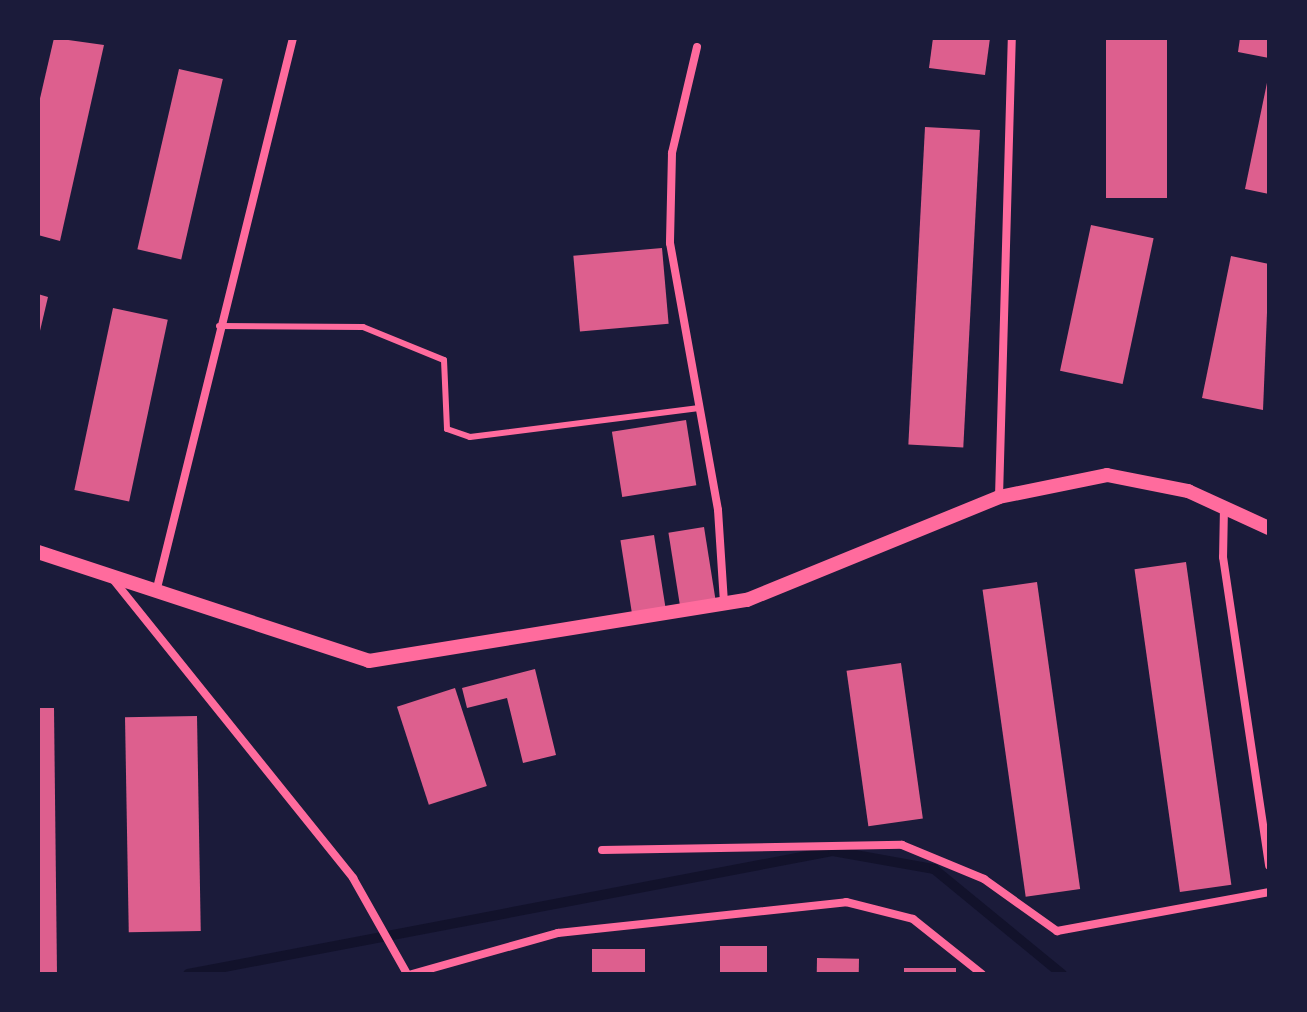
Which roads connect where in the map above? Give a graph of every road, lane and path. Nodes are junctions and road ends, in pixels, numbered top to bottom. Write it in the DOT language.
graph roads {
  1 [pos="293,38"];
  2 [pos="1012,38"];
  3 [pos="697,47"];
  4 [pos="219,326"];
  5 [pos="699,408"];
  6 [pos="999,497"];
  7 [pos="1224,507"];
  8 [pos="1269,528"];
  9 [pos="38,552"];
  10 [pos="106,571"];
  11 [pos="157,588"];
  12 [pos="724,604"];
  13 [pos="602,850"];
  14 [pos="1269,866"];
  15 [pos="1269,892"];
  16 [pos="409,974"];
  17 [pos="982,974"];
  1 -- 4 [label="street"];
  2 -- 6 [label="street"];
  3 -- 5 [label="street"];
  4 -- 5 [label="lane"];
  4 -- 11 [label="street"];
  5 -- 12 [label="street"];
  6 -- 7 [label="street"];
  6 -- 12 [label="street"];
  7 -- 8 [label="street"];
  7 -- 14 [label="street"];
  9 -- 10 [label="street"];
  10 -- 11 [label="street"];
  10 -- 16 [label="street"];
  11 -- 12 [label="street"];
  13 -- 15 [label="street"];
  16 -- 17 [label="street"];
}
